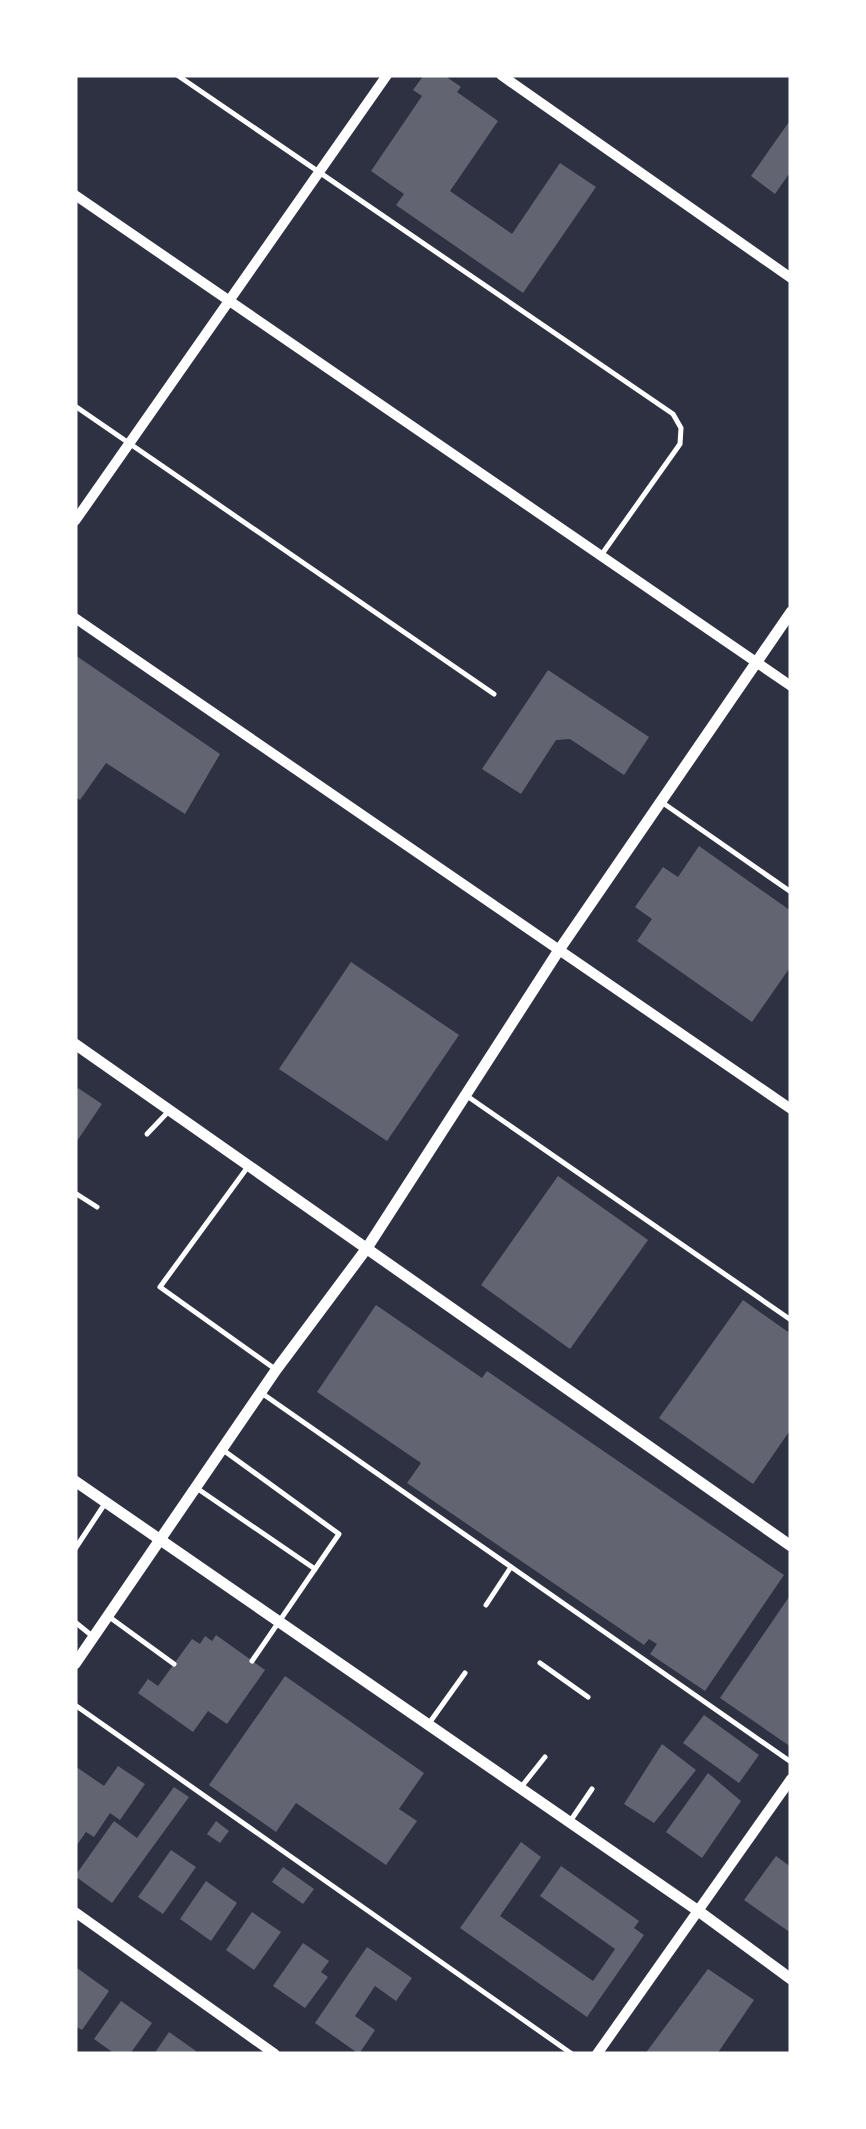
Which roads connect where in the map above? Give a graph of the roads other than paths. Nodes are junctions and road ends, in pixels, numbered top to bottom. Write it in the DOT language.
graph roads {
  1 [pos="176,75"];
  2 [pos="387,75"];
  3 [pos="501,75"];
  4 [pos="319,173"];
  5 [pos="75,195"];
  6 [pos="791,278"];
  7 [pos="229,303"];
  8 [pos="75,406"];
  9 [pos="128,445"];
  10 [pos="75,521"];
  11 [pos="600,556"];
  12 [pos="791,612"];
  13 [pos="75,618"];
  14 [pos="756,663"];
  15 [pos="791,686"];
  16 [pos="494,694"];
  17 [pos="661,801"];
  18 [pos="791,892"];
  19 [pos="559,950"];
  20 [pos="75,1044"];
  21 [pos="464,1095"];
  22 [pos="791,1109"];
  23 [pos="170,1110"];
  24 [pos="147,1134"];
  25 [pos="249,1166"];
  26 [pos="75,1193"];
  27 [pos="97,1207"];
  28 [pos="367,1248"];
  29 [pos="791,1320"];
  30 [pos="276,1370"];
  31 [pos="260,1392"];
  32 [pos="222,1450"];
  33 [pos="75,1480"];
  34 [pos="196,1488"];
  35 [pos="106,1502"];
  36 [pos="160,1540"];
  37 [pos="791,1546"];
  38 [pos="75,1549"];
  39 [pos="511,1567"];
  40 [pos="315,1569"];
  41 [pos="486,1605"];
  42 [pos="108,1616"];
  43 [pos="278,1621"];
  44 [pos="75,1622"];
  45 [pos="94,1637"];
  46 [pos="252,1661"];
  47 [pos="75,1664"];
  48 [pos="174,1664"];
  49 [pos="540,1664"];
  50 [pos="466,1672"];
  51 [pos="588,1697"];
  52 [pos="75,1705"];
  53 [pos="429,1725"];
  54 [pos="544,1757"];
  55 [pos="791,1762"];
  56 [pos="791,1779"];
  57 [pos="520,1788"];
  58 [pos="592,1789"];
  59 [pos="570,1822"];
  60 [pos="697,1910"];
  61 [pos="75,1912"];
  62 [pos="791,1979"];
  63 [pos="276,2054"];
  64 [pos="572,2054"];
  65 [pos="598,2054"];
  1 -- 4 [label="lane"];
  2 -- 4 [label="street"];
  3 -- 6 [label="street"];
  4 -- 7 [label="street"];
  4 -- 11 [label="lane"];
  5 -- 7 [label="street"];
  7 -- 9 [label="street"];
  7 -- 11 [label="street"];
  8 -- 9 [label="lane"];
  9 -- 10 [label="street"];
  9 -- 16 [label="lane"];
  11 -- 14 [label="street"];
  12 -- 14 [label="street"];
  13 -- 19 [label="street"];
  14 -- 15 [label="street"];
  14 -- 17 [label="street"];
  17 -- 18 [label="lane"];
  17 -- 19 [label="street"];
  19 -- 21 [label="street"];
  19 -- 22 [label="street"];
  20 -- 23 [label="street"];
  21 -- 28 [label="street"];
  21 -- 29 [label="lane"];
  23 -- 24 [label="lane"];
  23 -- 25 [label="street"];
  25 -- 28 [label="street"];
  25 -- 30 [label="lane"];
  26 -- 27 [label="lane"];
  28 -- 30 [label="street"];
  28 -- 37 [label="street"];
  30 -- 31 [label="street"];
  31 -- 32 [label="street"];
  31 -- 39 [label="lane"];
  32 -- 34 [label="street"];
  32 -- 40 [label="lane"];
  33 -- 35 [label="street"];
  34 -- 36 [label="street"];
  34 -- 40 [label="lane"];
  35 -- 36 [label="street"];
  35 -- 38 [label="lane"];
  36 -- 42 [label="street"];
  36 -- 43 [label="street"];
  39 -- 41 [label="lane"];
  39 -- 55 [label="lane"];
  40 -- 43 [label="lane"];
  42 -- 45 [label="street"];
  42 -- 48 [label="lane"];
  43 -- 46 [label="lane"];
  43 -- 53 [label="street"];
  44 -- 45 [label="lane"];
  45 -- 47 [label="street"];
  49 -- 51 [label="lane"];
  50 -- 53 [label="lane"];
  52 -- 64 [label="lane"];
  53 -- 57 [label="street"];
  54 -- 57 [label="lane"];
  56 -- 60 [label="street"];
  57 -- 59 [label="street"];
  58 -- 59 [label="lane"];
  59 -- 60 [label="street"];
  60 -- 62 [label="street"];
  60 -- 65 [label="street"];
  61 -- 63 [label="street"];
}
